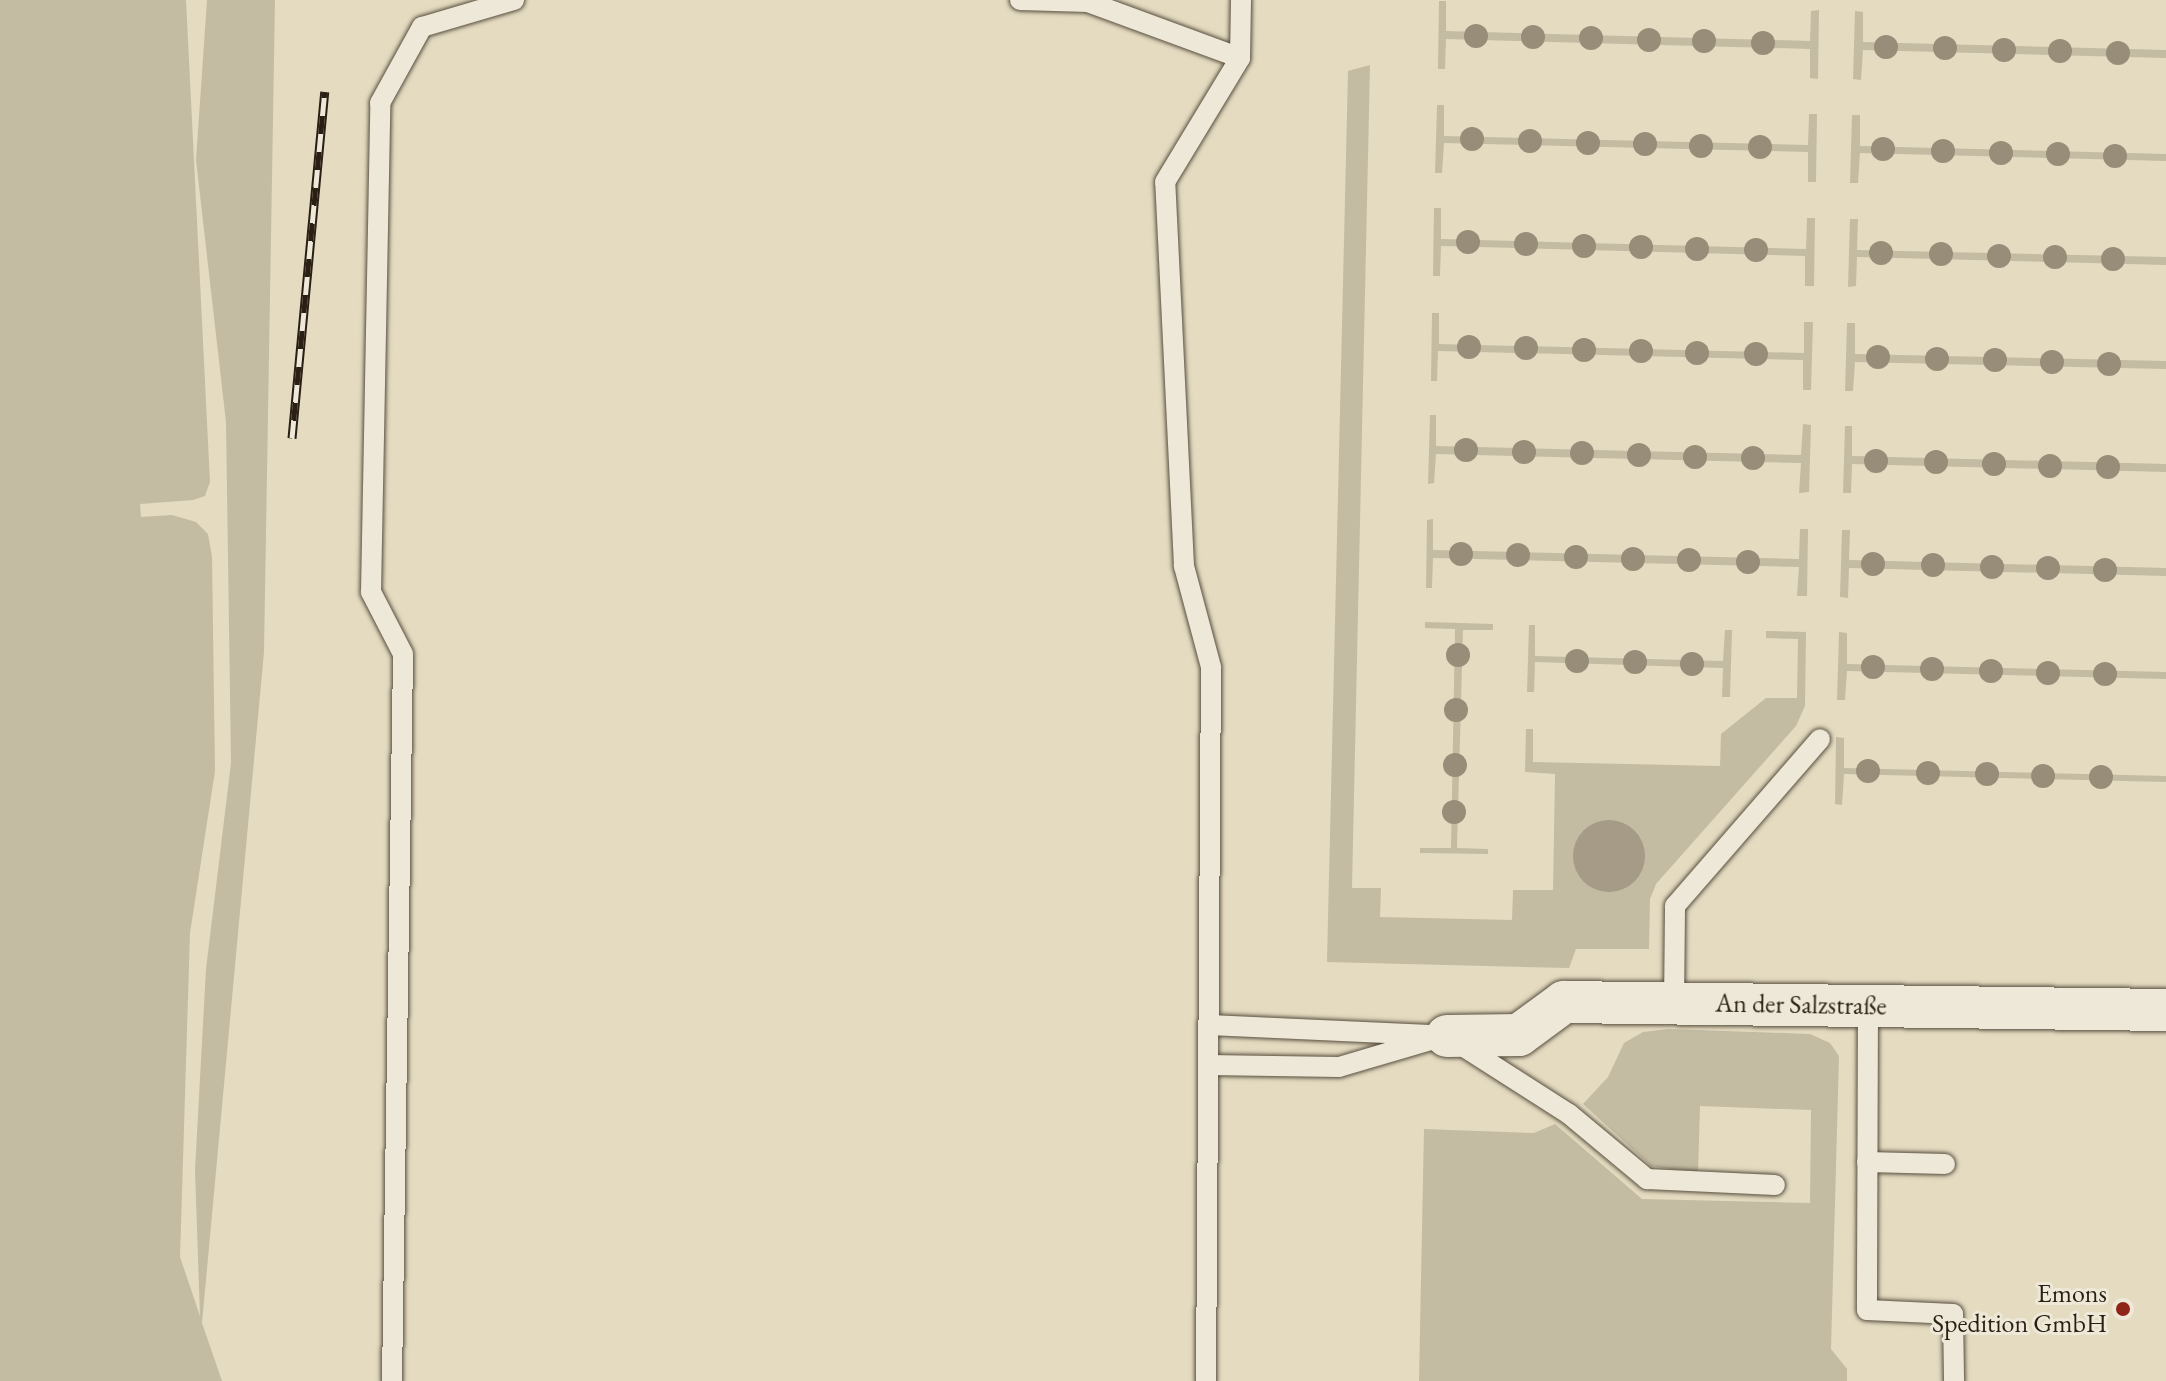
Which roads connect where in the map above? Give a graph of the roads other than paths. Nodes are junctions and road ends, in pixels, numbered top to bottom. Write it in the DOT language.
graph roads {
  1 [pos="514,0"];
  2 [pos="1020,0"];
  3 [pos="1241,0"];
  4 [pos="1240,58"];
  5 [pos="1820,739"];
  6 [pos="1674,1004"];
  7 [pos="1868,1006"];
  8 [pos="2166,1010"];
  9 [pos="1209,1025"];
  10 [pos="1447,1036"];
  11 [pos="1208,1065"];
  12 [pos="1867,1162"];
  13 [pos="1945,1164"];
  14 [pos="1775,1185"];
  15 [pos="392,1381"];
  16 [pos="1206,1381"];
  17 [pos="1954,1381"];
  1 -- 15 [label="lane"];
  2 -- 4 [label="lane"];
  3 -- 4 [label="lane"];
  4 -- 9 [label="lane"];
  5 -- 6 [label="lane"];
  6 -- 7 [label="street, An der Salzstraße"];
  6 -- 10 [label="street, An der Salzstraße"];
  7 -- 8 [label="street, An der Salzstraße"];
  7 -- 12 [label="lane"];
  9 -- 10 [label="lane"];
  9 -- 11 [label="lane"];
  10 -- 11 [label="lane"];
  10 -- 14 [label="lane"];
  11 -- 16 [label="lane"];
  12 -- 13 [label="lane"];
  12 -- 17 [label="lane"];
}
